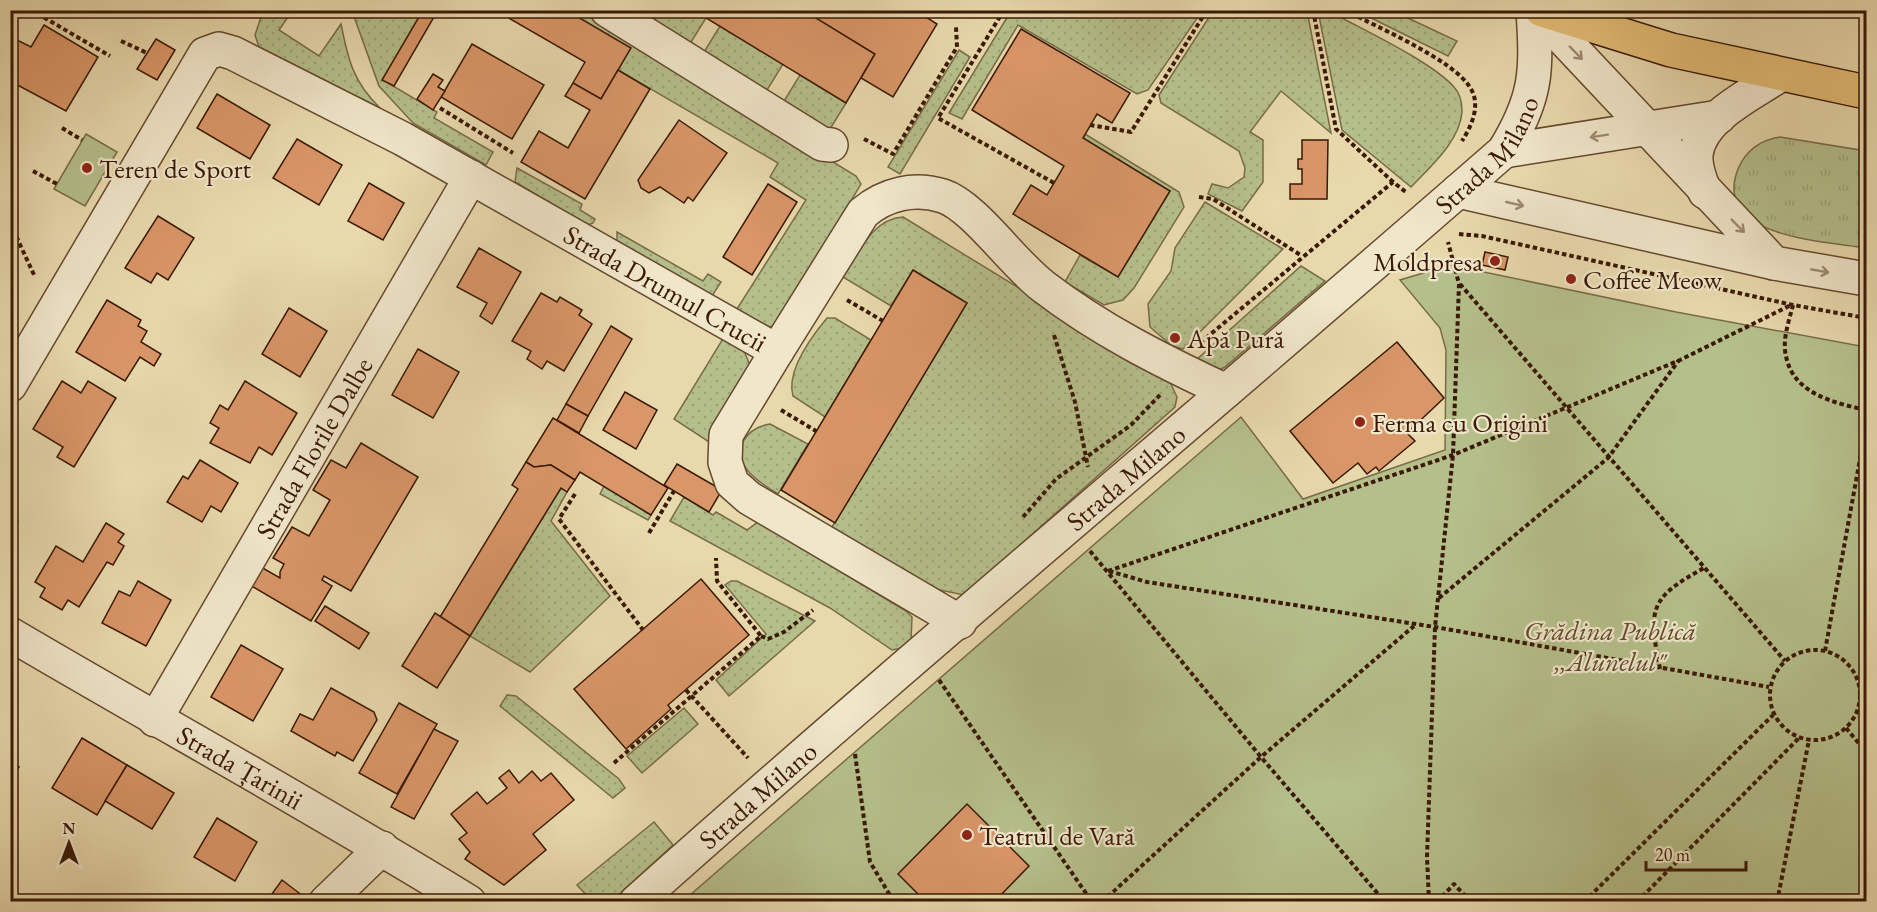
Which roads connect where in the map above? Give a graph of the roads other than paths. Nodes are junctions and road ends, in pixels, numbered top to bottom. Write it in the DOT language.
graph roads {
  1 [pos="607,10"];
  2 [pos="1534,10"];
  3 [pos="1542,10"];
  4 [pos="1780,75"];
  5 [pos="1866,92"];
  6 [pos="1719,117"];
  7 [pos="1647,128"];
  8 [pos="843,140"];
  9 [pos="1504,151"];
  10 [pos="471,177"];
  11 [pos="1458,191"];
  12 [pos="1705,192"];
  13 [pos="1774,263"];
  14 [pos="1866,279"];
  15 [pos="777,351"];
  16 [pos="10,385"];
  17 [pos="1226,391"];
  18 [pos="960,622"];
  19 [pos="10,634"];
  20 [pos="155,720"];
  21 [pos="382,848"];
  22 [pos="326,902"];
  23 [pos="469,902"];
  24 [pos="636,902"];
  1 -- 8 [label="street"];
  2 -- 7 [label="street, one-way"];
  2 -- 9 [label="street, Strada Milano"];
  3 -- 4 [label="main road"];
  4 -- 5 [label="main road"];
  4 -- 6 [label="street"];
  6 -- 7 [label="street"];
  6 -- 12 [label="street"];
  7 -- 9 [label="street, one-way"];
  7 -- 12 [label="street"];
  9 -- 11 [label="street, Strada Milano"];
  10 -- 15 [label="street, Strada Drumul Crucii"];
  10 -- 16 [label="street, Strada Drumul Crucii"];
  10 -- 20 [label="street, Strada Florile Dalbe"];
  11 -- 13 [label="street, one-way"];
  11 -- 17 [label="street, Strada Milano"];
  12 -- 13 [label="street, one-way"];
  13 -- 14 [label="street, one-way"];
  15 -- 17 [label="street"];
  15 -- 18 [label="street, Strada Drumul Crucii"];
  17 -- 18 [label="street, Strada Milano"];
  18 -- 24 [label="street, Strada Milano"];
  19 -- 20 [label="street, Strada Țarinii"];
  20 -- 21 [label="street, Strada Țarinii"];
  21 -- 22 [label="street"];
  21 -- 23 [label="street, Strada Țarinii"];
}
